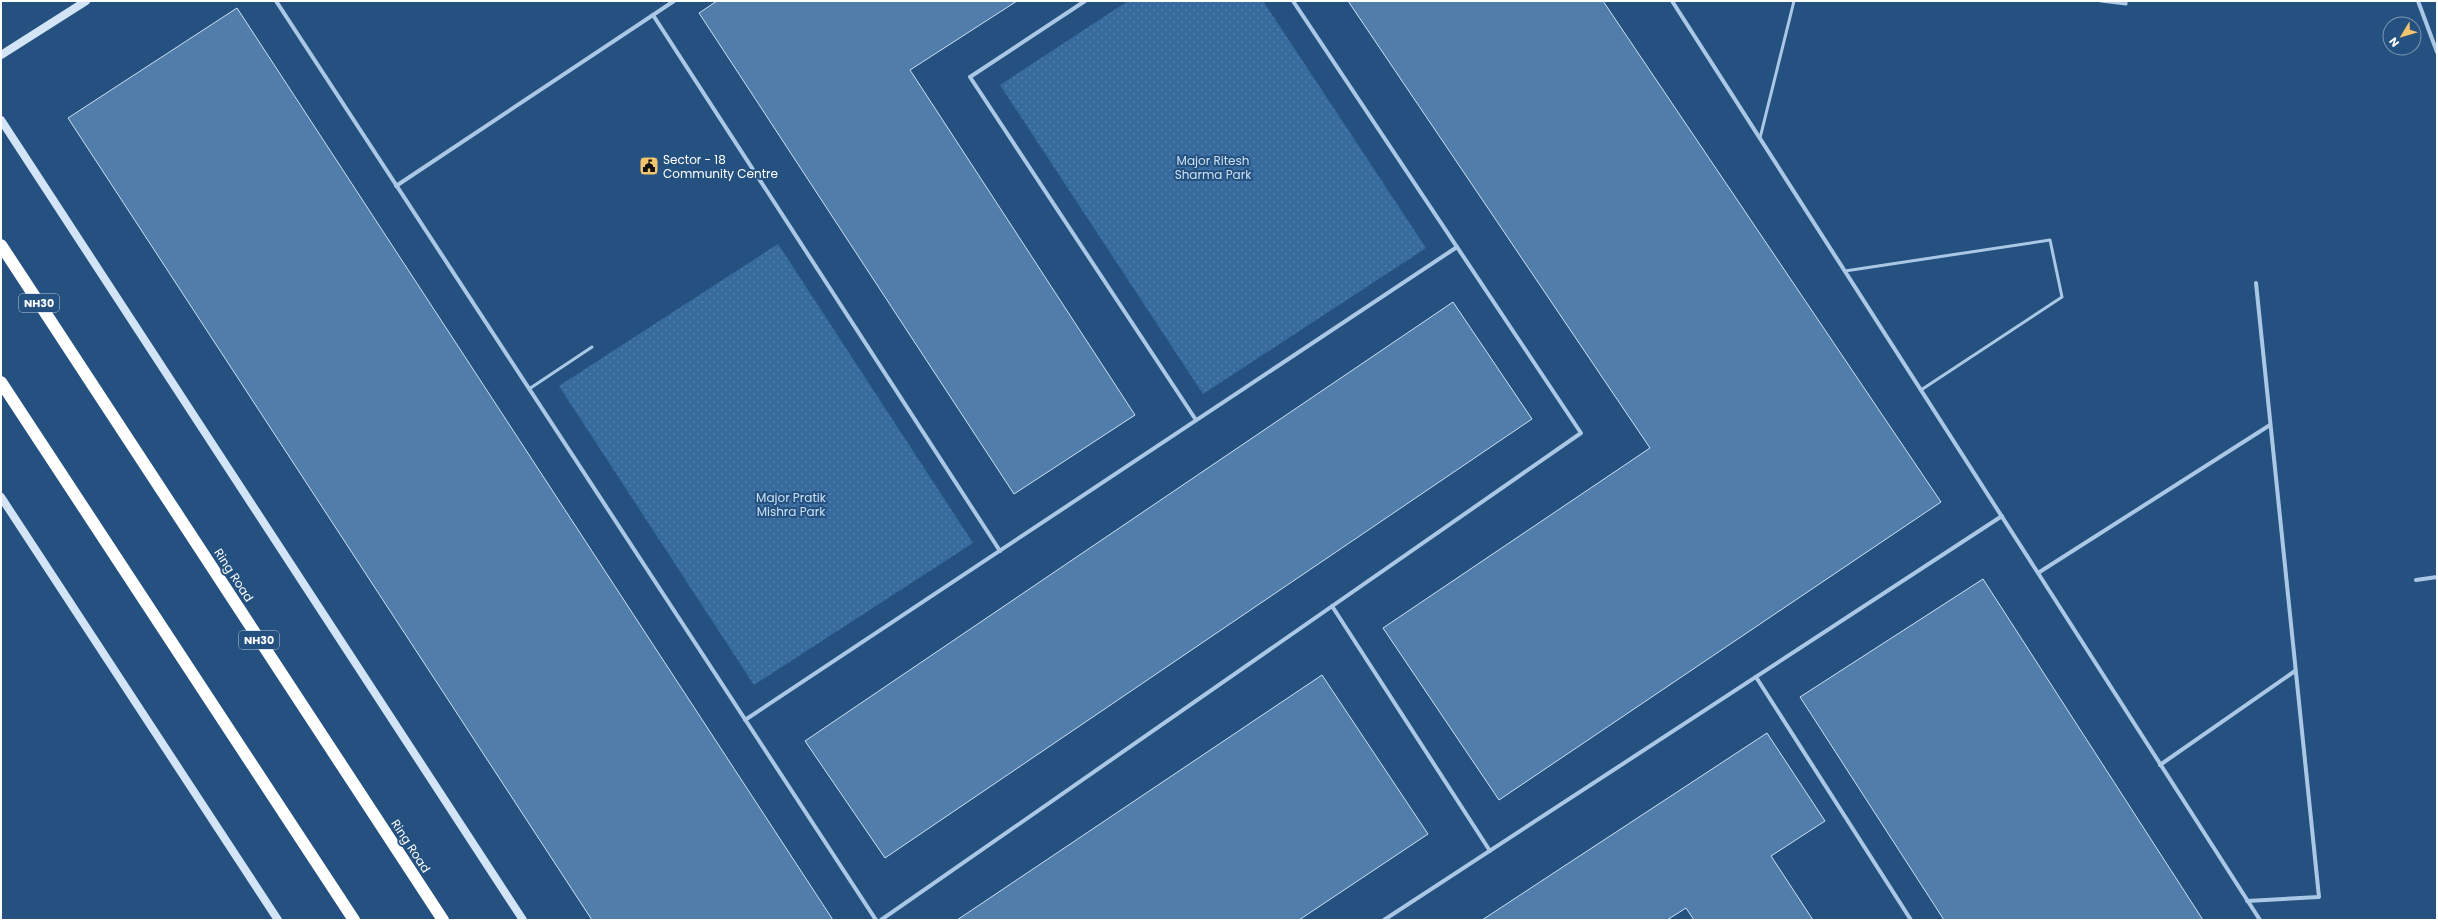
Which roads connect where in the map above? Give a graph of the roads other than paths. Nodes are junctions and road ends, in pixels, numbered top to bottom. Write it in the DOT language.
graph roads {
  1 [pos="86,1"];
  2 [pos="276,1"];
  3 [pos="674,1"];
  4 [pos="1085,1"];
  5 [pos="1293,1"];
  6 [pos="1672,1"];
  7 [pos="1794,1"];
  8 [pos="2101,1"];
  9 [pos="2126,1"];
  10 [pos="2418,1"];
  11 [pos="653,15"];
  12 [pos="2437,52"];
  13 [pos="1,55"];
  14 [pos="1,120"];
  15 [pos="1760,138"];
  16 [pos="396,186"];
  17 [pos="1,245"];
  18 [pos="1457,247"];
  19 [pos="1845,271"];
  20 [pos="2256,283"];
  21 [pos="592,347"];
  22 [pos="1,382"];
  23 [pos="529,389"];
  24 [pos="1921,390"];
  25 [pos="1196,420"];
  26 [pos="2270,425"];
  27 [pos="1,496"];
  28 [pos="2002,516"];
  29 [pos="1000,550"];
  30 [pos="2038,573"];
  31 [pos="2437,577"];
  32 [pos="2416,580"];
  33 [pos="1332,606"];
  34 [pos="2296,671"];
  35 [pos="1756,677"];
  36 [pos="745,720"];
  37 [pos="2160,765"];
  38 [pos="1490,851"];
  39 [pos="2247,901"];
  40 [pos="278,920"];
  41 [pos="354,920"];
  42 [pos="443,920"];
  43 [pos="522,920"];
  44 [pos="876,920"];
  45 [pos="881,920"];
  46 [pos="1384,920"];
  47 [pos="1911,920"];
  48 [pos="2260,920"];
  1 -- 13 [label="street"];
  2 -- 16 [label="street"];
  3 -- 11 [label="street"];
  4 -- 25 [label="street"];
  5 -- 18 [label="street"];
  6 -- 15 [label="street"];
  7 -- 15 [label="lane"];
  8 -- 9 [label="lane"];
  10 -- 12 [label="street"];
  11 -- 16 [label="street"];
  11 -- 29 [label="street"];
  14 -- 43 [label="street"];
  15 -- 19 [label="street"];
  16 -- 23 [label="street"];
  17 -- 42 [label="highway, Ring Road / NH30"];
  18 -- 25 [label="street"];
  18 -- 33 [label="street"];
  19 -- 24 [label="street"];
  19 -- 24 [label="lane"];
  20 -- 26 [label="street"];
  21 -- 23 [label="lane"];
  22 -- 41 [label="highway"];
  23 -- 36 [label="street"];
  24 -- 28 [label="street"];
  25 -- 29 [label="street"];
  26 -- 30 [label="street"];
  26 -- 34 [label="street"];
  27 -- 40 [label="street"];
  28 -- 30 [label="street"];
  28 -- 35 [label="street"];
  29 -- 36 [label="street"];
  30 -- 37 [label="street"];
  31 -- 32 [label="street"];
  33 -- 38 [label="street"];
  33 -- 45 [label="street"];
  34 -- 37 [label="street"];
  34 -- 39 [label="street"];
  35 -- 38 [label="street"];
  35 -- 47 [label="street"];
  36 -- 44 [label="street"];
  37 -- 39 [label="street"];
  38 -- 46 [label="street"];
  39 -- 48 [label="street"];
}
